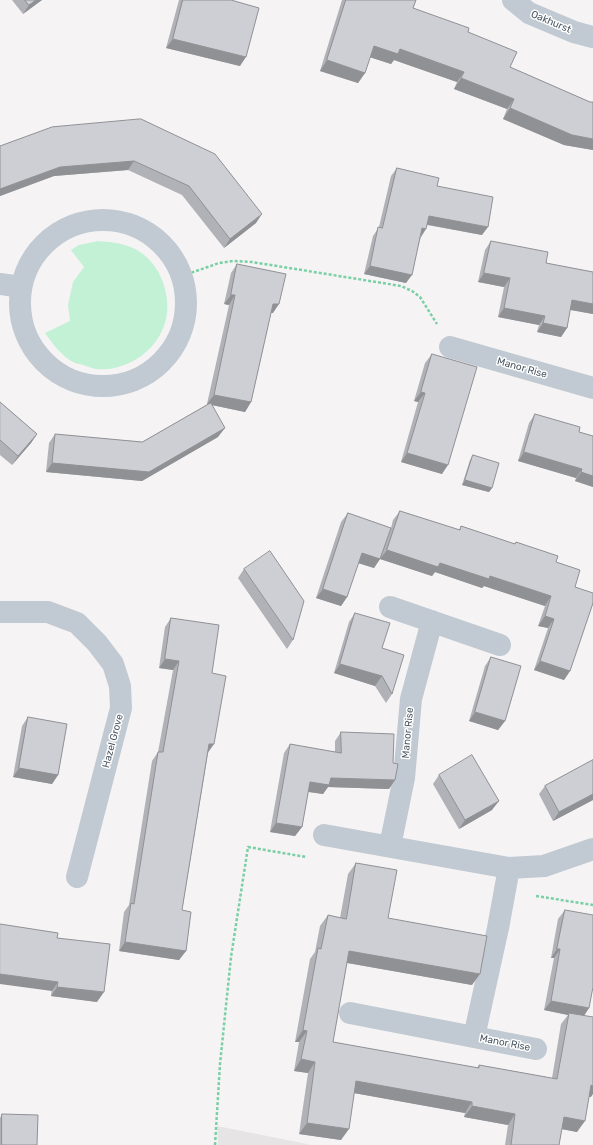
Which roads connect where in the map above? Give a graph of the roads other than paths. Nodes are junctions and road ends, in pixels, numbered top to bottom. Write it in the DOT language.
graph roads {
  1 [pos="513,0"];
  2 [pos="593,37"];
  3 [pos="0,284"];
  4 [pos="21,287"];
  5 [pos="450,347"];
  6 [pos="593,388"];
  7 [pos="390,607"];
  8 [pos="0,612"];
  9 [pos="432,621"];
  10 [pos="500,645"];
  11 [pos="324,835"];
  12 [pos="390,846"];
  13 [pos="593,849"];
  14 [pos="509,868"];
  15 [pos="77,877"];
  16 [pos="350,1013"];
  17 [pos="474,1037"];
  18 [pos="536,1049"];
  1 -- 2 [label="street, Oakhurst"];
  3 -- 4 [label="street"];
  4 -- 4 [label="street"];
  5 -- 6 [label="street, Manor Rise"];
  7 -- 9 [label="street"];
  8 -- 15 [label="street, Hazel Grove"];
  9 -- 10 [label="street"];
  9 -- 12 [label="street, Manor Rise"];
  11 -- 12 [label="street"];
  12 -- 14 [label="street"];
  13 -- 14 [label="street"];
  14 -- 17 [label="street, Manor Rise"];
  16 -- 17 [label="street, Manor Rise"];
  17 -- 18 [label="street, Manor Rise"];
}
